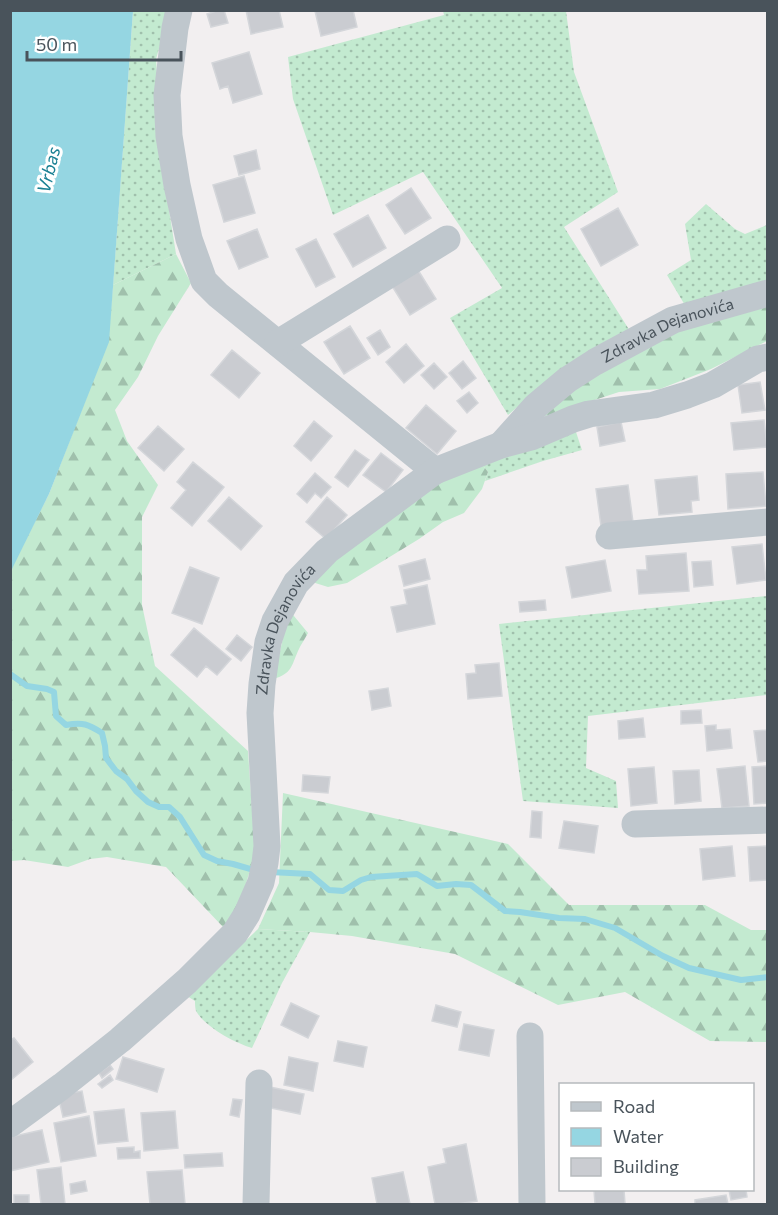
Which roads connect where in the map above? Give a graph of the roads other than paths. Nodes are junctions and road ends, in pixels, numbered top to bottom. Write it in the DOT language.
graph roads {
  1 [pos="179,10"];
  2 [pos="447,239"];
  3 [pos="768,293"];
  4 [pos="278,343"];
  5 [pos="768,357"];
  6 [pos="501,445"];
  7 [pos="435,471"];
  8 [pos="768,522"];
  9 [pos="609,536"];
  10 [pos="768,820"];
  11 [pos="635,824"];
  12 [pos="530,1036"];
  13 [pos="259,1083"];
  14 [pos="10,1124"];
  15 [pos="256,1204"];
  16 [pos="532,1204"];
  1 -- 4 [label="street"];
  2 -- 4 [label="street"];
  3 -- 6 [label="street, Zdravka Dejanovića"];
  4 -- 7 [label="street"];
  5 -- 6 [label="street"];
  6 -- 7 [label="street, Zdravka Dejanovića"];
  7 -- 14 [label="street, Zdravka Dejanovića"];
  8 -- 9 [label="street"];
  10 -- 11 [label="street"];
  12 -- 16 [label="street"];
  13 -- 15 [label="street"];
}
